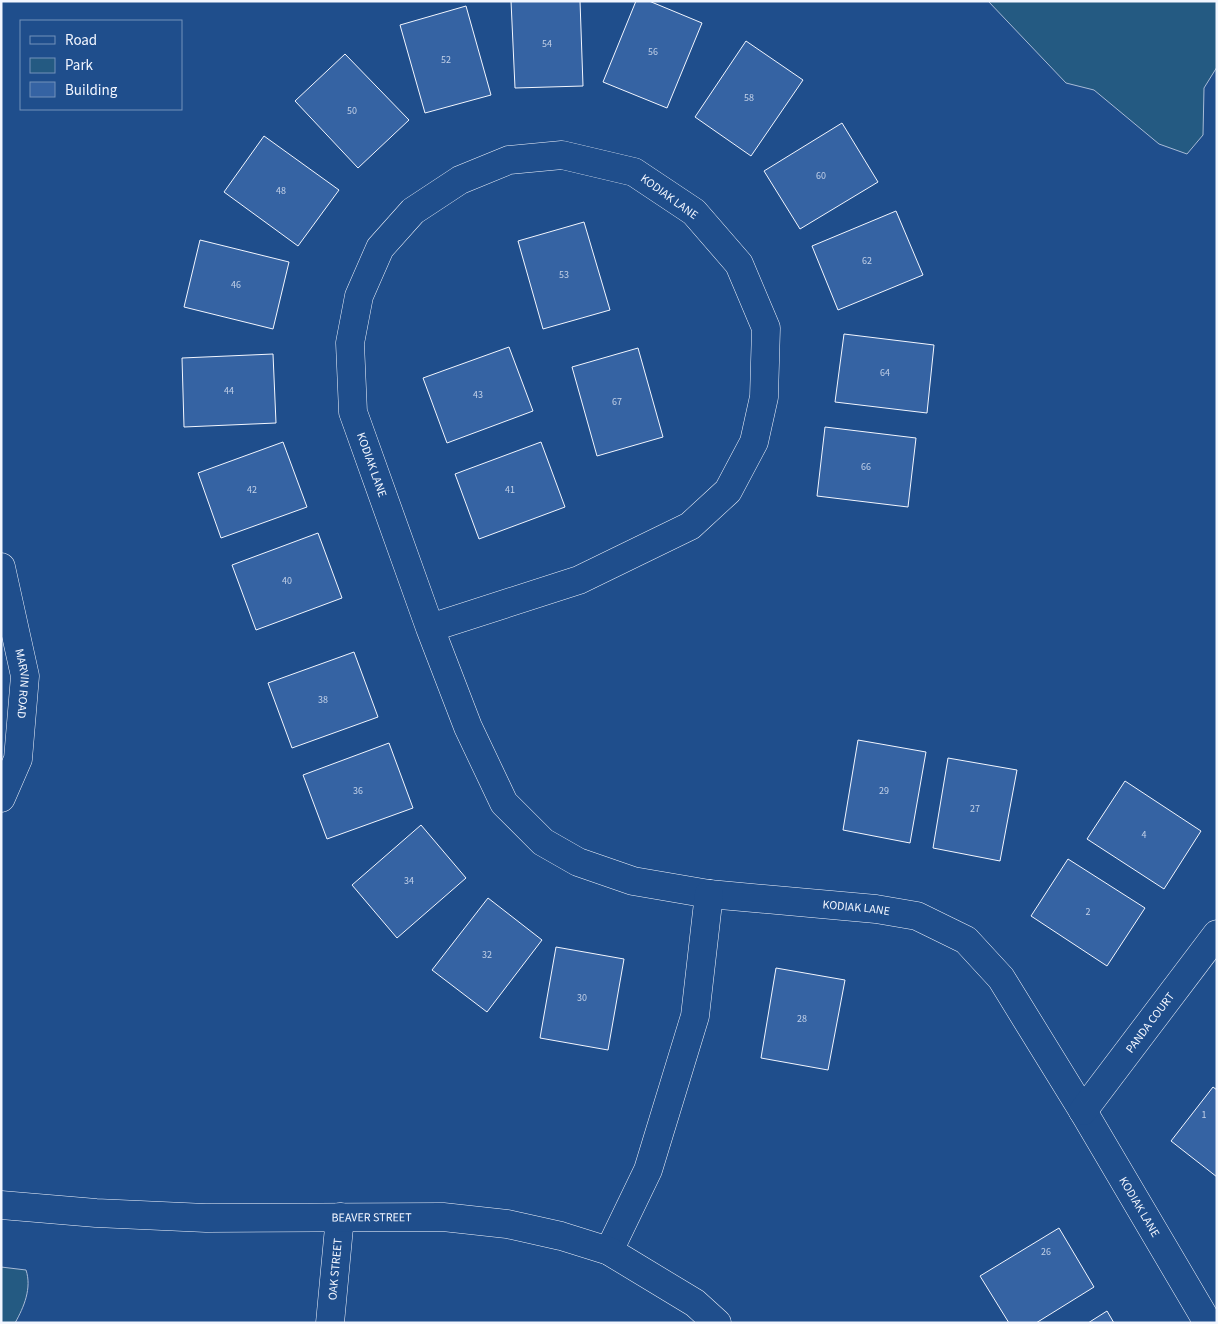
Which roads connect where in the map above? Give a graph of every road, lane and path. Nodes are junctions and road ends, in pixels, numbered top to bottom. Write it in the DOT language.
graph roads {
  1 [pos="1,567"];
  2 [pos="430,628"];
  3 [pos="1,798"];
  4 [pos="709,894"];
  5 [pos="1217,934"];
  6 [pos="1083,1111"];
  7 [pos="1,1205"];
  8 [pos="340,1217"];
  9 [pos="609,1251"];
  10 [pos="330,1323"];
  11 [pos="717,1323"];
  12 [pos="1208,1323"];
  1 -- 3 [label="street, MARVIN ROAD"];
  2 -- 2 [label="street, KODIAK LANE"];
  2 -- 4 [label="street, KODIAK LANE"];
  4 -- 6 [label="street, KODIAK LANE"];
  4 -- 9 [label="street"];
  5 -- 6 [label="street, PANDA COURT"];
  6 -- 12 [label="street, KODIAK LANE"];
  7 -- 8 [label="street, BEAVER STREET"];
  8 -- 9 [label="street, BEAVER STREET"];
  8 -- 10 [label="street, OAK STREET"];
  9 -- 11 [label="street, BEAVER STREET"];
}
